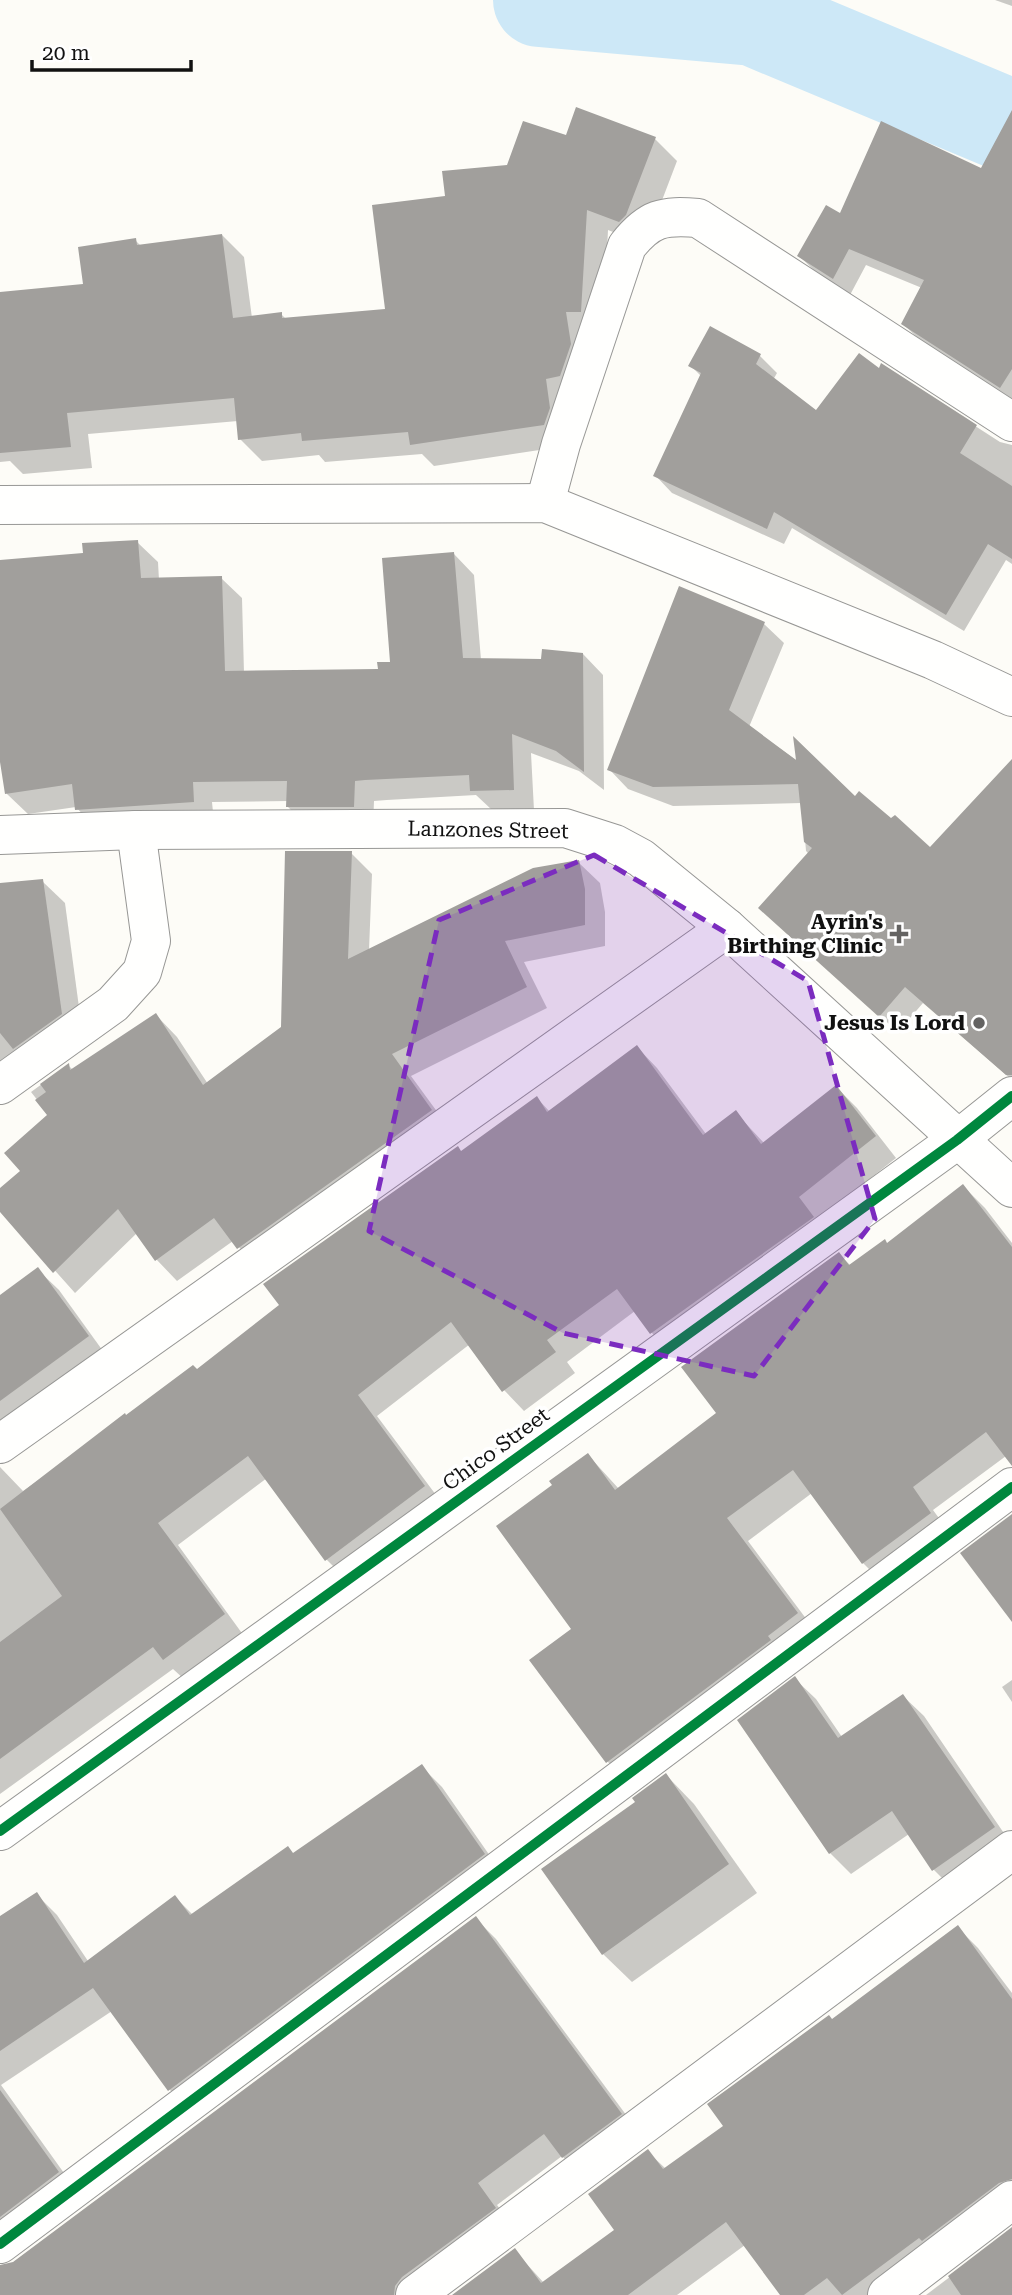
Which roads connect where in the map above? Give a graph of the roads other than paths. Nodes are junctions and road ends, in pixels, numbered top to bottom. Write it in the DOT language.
graph roads {
  1 [pos="1012,422"];
  2 [pos="545,503"];
  3 [pos="0,505"];
  4 [pos="1012,696"];
  5 [pos="136,830"];
  6 [pos="0,835"];
  7 [pos="727,928"];
  8 [pos="0,1085"];
  9 [pos="1012,1096"];
  10 [pos="957,1140"];
  11 [pos="1012,1188"];
  12 [pos="0,1444"];
  13 [pos="1012,1487"];
  14 [pos="0,1831"];
  15 [pos="1012,1850"];
  16 [pos="1012,2200"];
  17 [pos="0,2244"];
  18 [pos="415,2295"];
  19 [pos="887,2295"];
  1 -- 2 [label="street"];
  2 -- 3 [label="street"];
  2 -- 4 [label="street"];
  5 -- 6 [label="street, Lanzones Street"];
  5 -- 7 [label="street, Lanzones Street"];
  5 -- 8 [label="street"];
  7 -- 10 [label="street, Lanzones Street"];
  7 -- 12 [label="street"];
  9 -- 10 [label="street, Chico Street"];
  10 -- 11 [label="street, Lanzones Street"];
  10 -- 14 [label="street, Chico Street"];
  13 -- 17 [label="street"];
  15 -- 18 [label="street"];
  16 -- 19 [label="street"];
}
